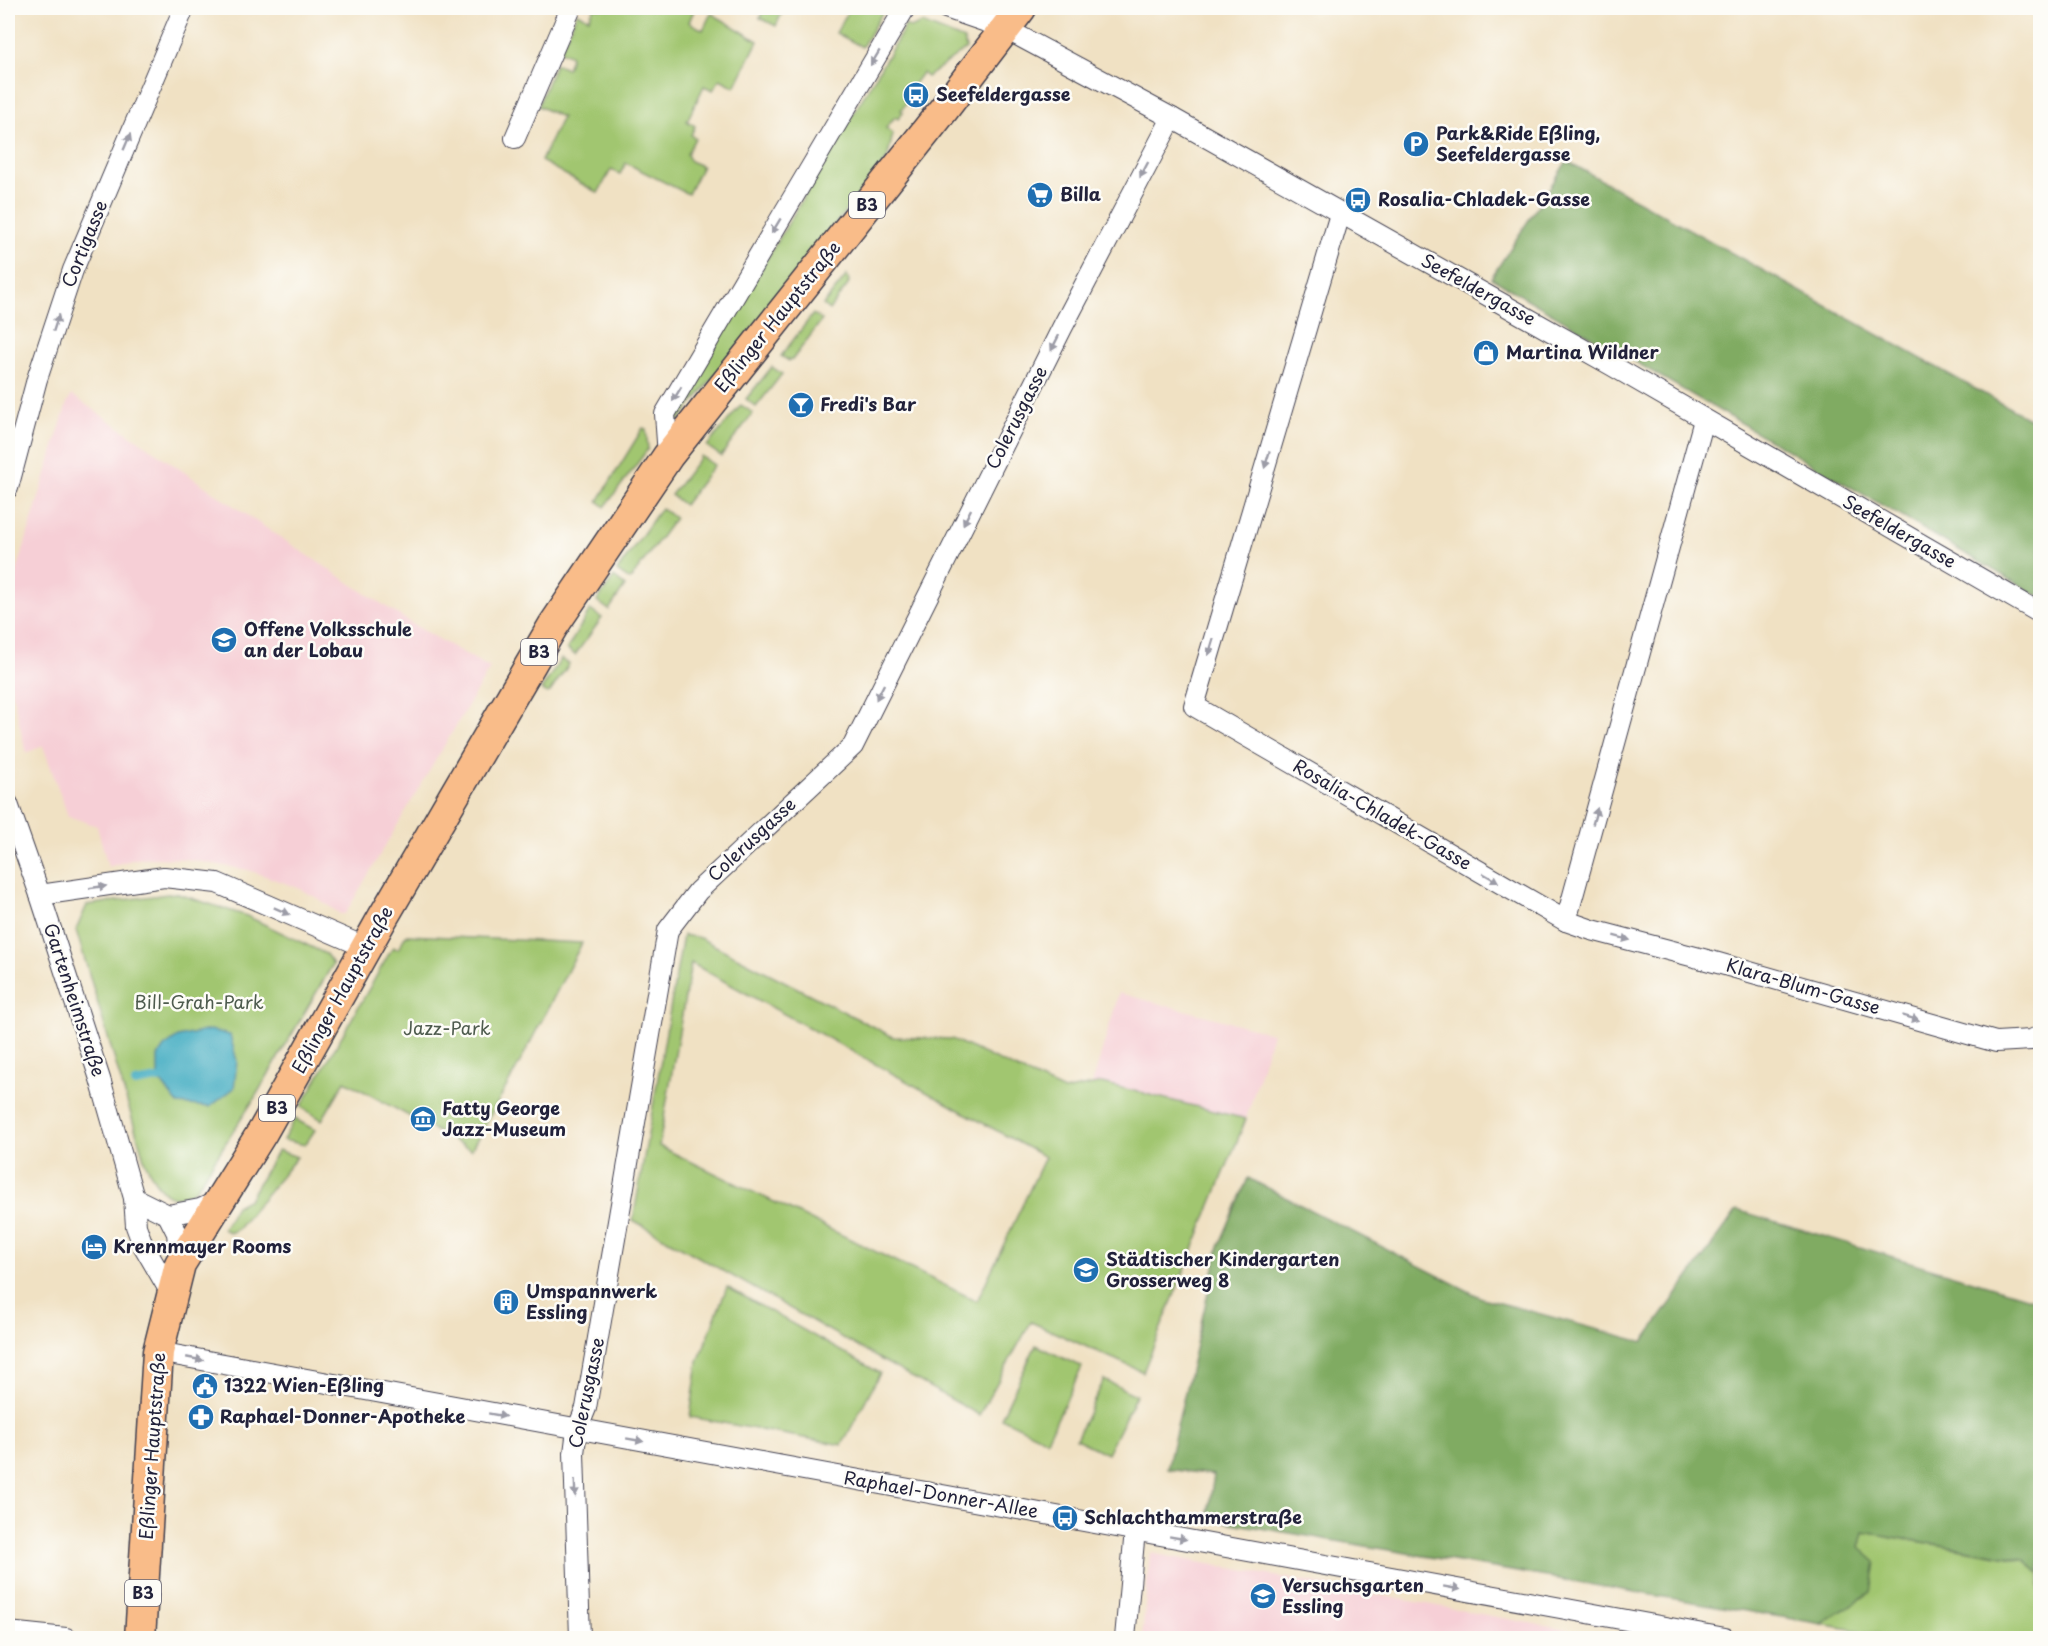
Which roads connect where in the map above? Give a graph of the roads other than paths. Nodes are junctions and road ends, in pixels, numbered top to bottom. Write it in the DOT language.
graph roads {
  1 [pos="184,8"];
  2 [pos="571,8"];
  3 [pos="905,8"];
  4 [pos="946,8"];
  5 [pos="1012,18"];
  6 [pos="1172,118"];
  7 [pos="515,138"];
  8 [pos="1340,214"];
  9 [pos="1704,420"];
  10 [pos="668,456"];
  11 [pos="8,488"];
  12 [pos="2040,613"];
  13 [pos="8,806"];
  14 [pos="40,895"];
  15 [pos="1566,921"];
  16 [pos="367,948"];
  17 [pos="2040,1036"];
  18 [pos="134,1198"];
  19 [pos="220,1200"];
  20 [pos="168,1215"];
  21 [pos="180,1264"];
  22 [pos="172,1295"];
  23 [pos="158,1352"];
  24 [pos="577,1430"];
  25 [pos="1135,1530"];
  26 [pos="8,1632"];
  27 [pos="66,1638"];
  28 [pos="140,1638"];
  29 [pos="580,1638"];
  30 [pos="1125,1638"];
  31 [pos="1725,1638"];
  11 -- 1 [label="street, Cortigasse, one-way"];
  2 -- 7 [label="street"];
  3 -- 10 [label="street, Eßlinger Hauptstraße, one-way"];
  4 -- 5 [label="street, Seefeldergasse"];
  5 -- 6 [label="street, Seefeldergasse"];
  5 -- 10 [label="main road, Eßlinger Hauptstraße / B3"];
  6 -- 8 [label="street, Seefeldergasse"];
  6 -- 24 [label="street, Colerusgasse, one-way"];
  8 -- 9 [label="street, Seefeldergasse"];
  8 -- 15 [label="street, Rosalia-Chladek-Gasse, one-way"];
  9 -- 12 [label="street, Seefeldergasse"];
  15 -- 9 [label="street, one-way"];
  10 -- 16 [label="main road, Eßlinger Hauptstraße / B3"];
  13 -- 14 [label="street, Gartenheimstraße"];
  14 -- 16 [label="street, one-way"];
  14 -- 18 [label="street, Gartenheimstraße"];
  15 -- 17 [label="street, Klara-Blum-Gasse, one-way"];
  16 -- 19 [label="main road, Eßlinger Hauptstraße / B3"];
  18 -- 20 [label="street"];
  18 -- 22 [label="street, Gartenheimstraße"];
  19 -- 20 [label="street"];
  19 -- 21 [label="main road, Eßlinger Hauptstraße / B3"];
  20 -- 21 [label="street"];
  21 -- 22 [label="main road, Eßlinger Hauptstraße / B3"];
  22 -- 23 [label="main road, Eßlinger Hauptstraße / B3"];
  23 -- 24 [label="street, Raphael-Donner-Allee, one-way"];
  23 -- 28 [label="main road, Eßlinger Hauptstraße / B3"];
  24 -- 25 [label="street, Raphael-Donner-Allee, one-way"];
  24 -- 29 [label="street, Colerusgasse, one-way"];
  25 -- 30 [label="street"];
  25 -- 31 [label="street, Raphael-Donner-Allee, one-way"];
  26 -- 27 [label="street"];
}
